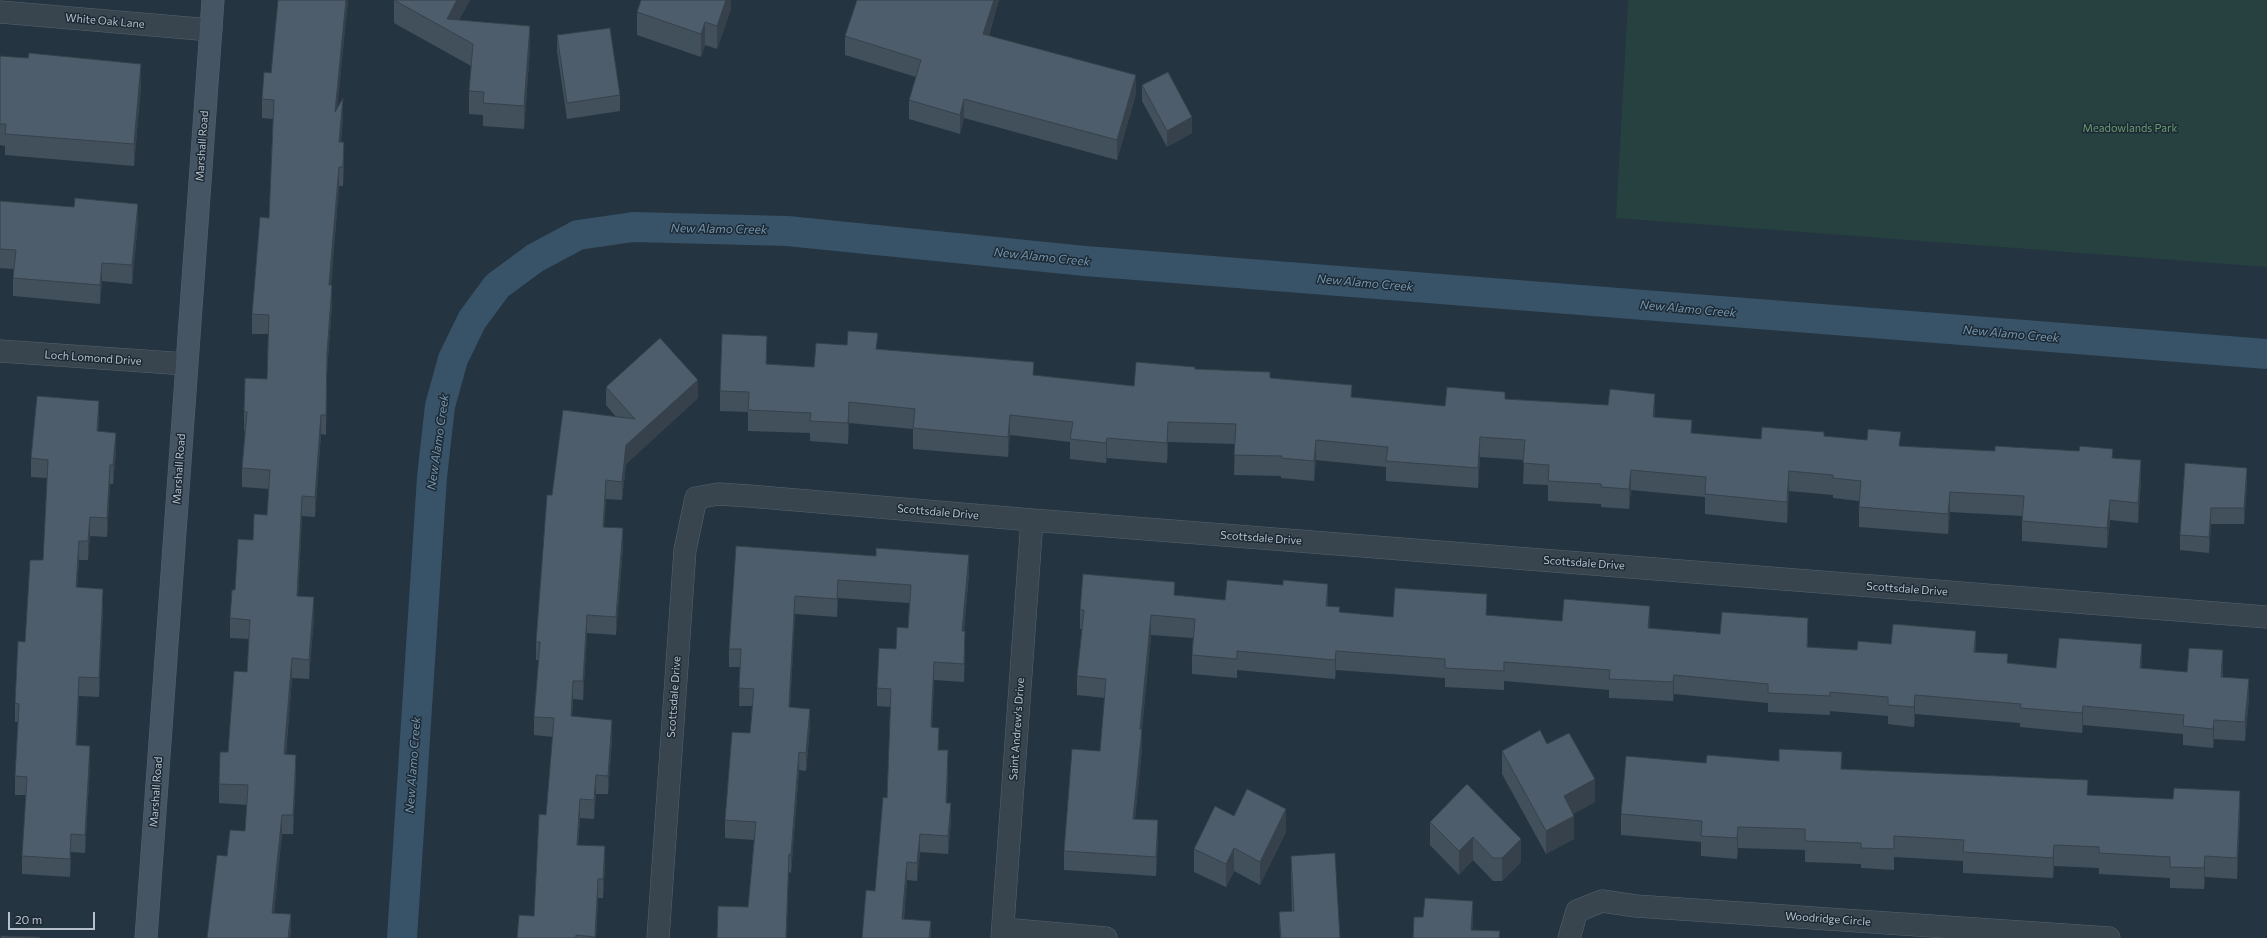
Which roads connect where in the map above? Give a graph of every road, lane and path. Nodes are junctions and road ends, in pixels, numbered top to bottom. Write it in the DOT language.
graph roads {
  1 [pos="213,0"];
  2 [pos="0,12"];
  3 [pos="211,30"];
  4 [pos="0,351"];
  5 [pos="186,364"];
  6 [pos="1032,520"];
  7 [pos="2267,617"];
  8 [pos="1002,934"];
  9 [pos="146,938"];
  10 [pos="658,938"];
  11 [pos="1106,938"];
  12 [pos="1570,938"];
  13 [pos="2109,938"];
  1 -- 3 [label="street, Marshall Road"];
  2 -- 3 [label="street, White Oak Lane"];
  3 -- 5 [label="street, Marshall Road"];
  4 -- 5 [label="street, Loch Lomond Drive"];
  5 -- 9 [label="street, Marshall Road"];
  6 -- 7 [label="street, Scottsdale Drive"];
  6 -- 8 [label="street, Saint Andrew's Drive"];
  6 -- 10 [label="street, Scottsdale Drive"];
  8 -- 11 [label="street"];
  12 -- 13 [label="street, Woodridge Circle"];
}
